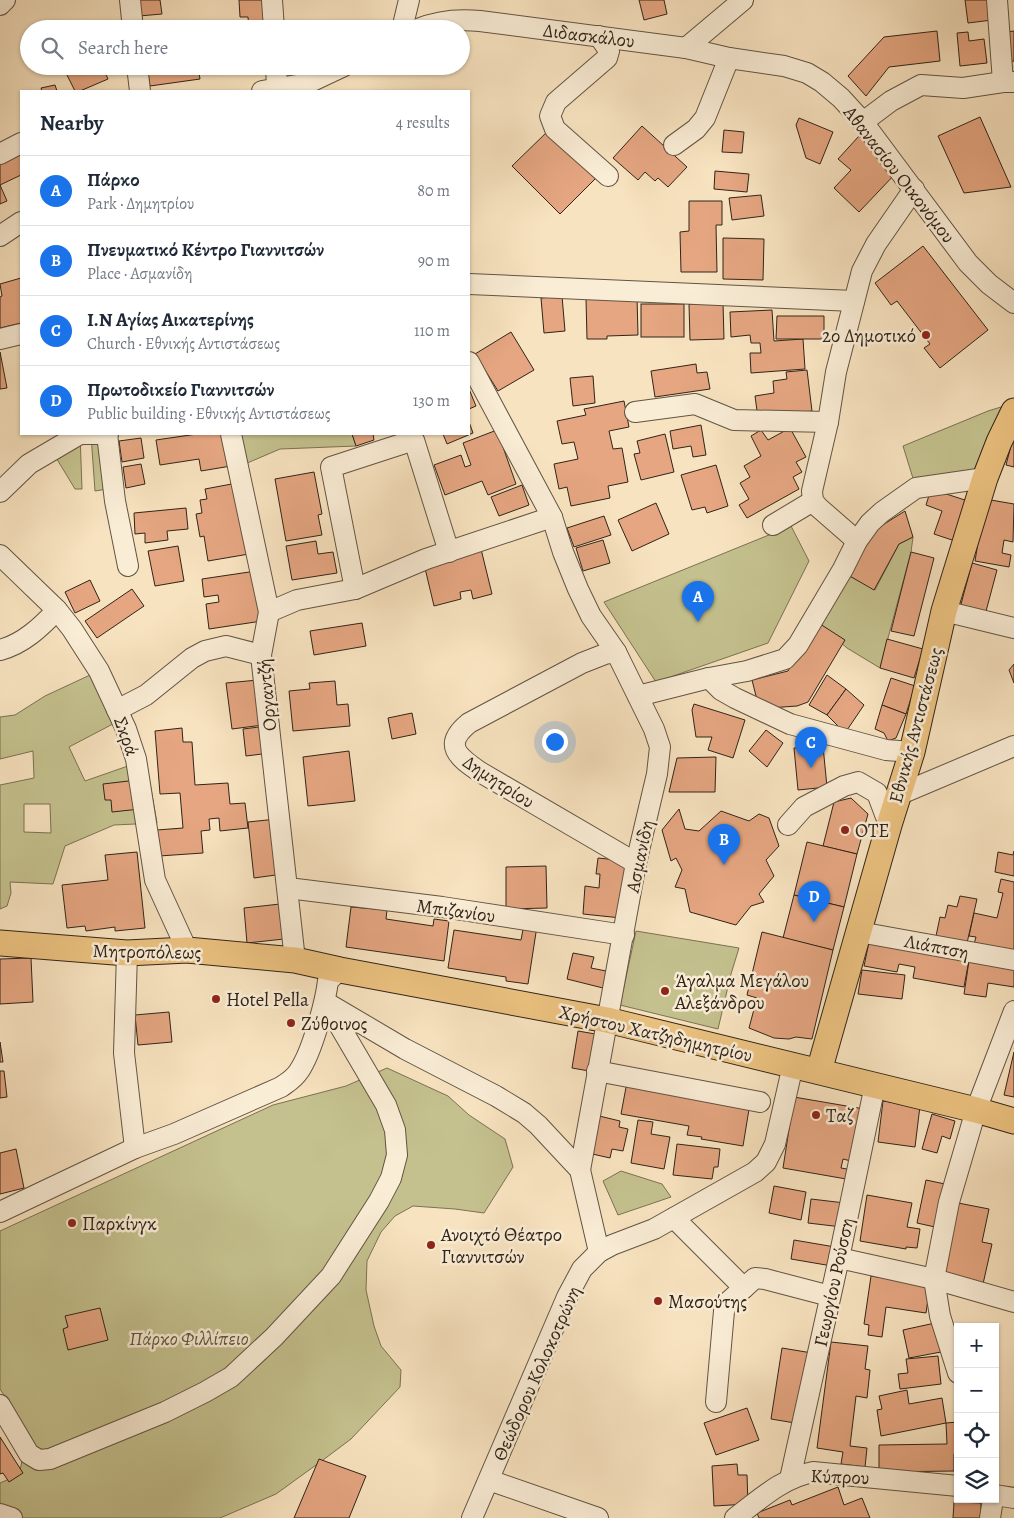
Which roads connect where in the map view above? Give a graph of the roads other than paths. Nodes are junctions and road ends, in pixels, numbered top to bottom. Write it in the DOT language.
graph roads {
  1 [pos="5,0"];
  2 [pos="130,0"];
  3 [pos="272,0"];
  4 [pos="409,0"];
  5 [pos="743,0"];
  6 [pos="997,0"];
  7 [pos="0,5"];
  8 [pos="132,20"];
  9 [pos="273,20"];
  10 [pos="404,20"];
  11 [pos="470,21"];
  12 [pos="600,36"];
  13 [pos="686,48"];
  14 [pos="729,58"];
  15 [pos="138,75"];
  16 [pos="274,75"];
  17 [pos="330,75"];
  18 [pos="1008,82"];
  19 [pos="311,87"];
  20 [pos="140,90"];
  21 [pos="270,90"];
  22 [pos="863,122"];
  23 [pos="20,144"];
  24 [pos="674,145"];
  25 [pos="0,154"];
  26 [pos="608,176"];
  27 [pos="914,189"];
  28 [pos="20,223"];
  29 [pos="0,236"];
  30 [pos="470,284"];
  31 [pos="854,301"];
  32 [pos="1014,302"];
  33 [pos="20,334"];
  34 [pos="0,339"];
  35 [pos="470,364"];
  36 [pos="1014,411"];
  37 [pos="635,412"];
  38 [pos="828,422"];
  39 [pos="78,435"];
  40 [pos="108,435"];
  41 [pos="231,435"];
  42 [pos="985,478"];
  43 [pos="0,492"];
  44 [pos="813,501"];
  45 [pos="552,516"];
  46 [pos="773,525"];
  47 [pos="857,541"];
  48 [pos="449,552"];
  49 [pos="0,555"];
  50 [pos="128,566"];
  51 [pos="355,589"];
  52 [pos="57,610"];
  53 [pos="944,611"];
  54 [pos="269,612"];
  55 [pos="1014,628"];
  56 [pos="0,650"];
  57 [pos="616,652"];
  58 [pos="261,655"];
  59 [pos="709,678"];
  60 [pos="638,696"];
  61 [pos="117,710"];
  62 [pos="1014,746"];
  63 [pos="912,752"];
  64 [pos="898,795"];
  65 [pos="788,825"];
  66 [pos="889,825"];
  67 [pos="636,863"];
  68 [pos="288,888"];
  69 [pos="860,932"];
  70 [pos="624,935"];
  71 [pos="0,943"];
  72 [pos="187,950"];
  73 [pos="127,952"];
  74 [pos="295,960"];
  75 [pos="1014,960"];
  76 [pos="340,970"];
  77 [pos="325,1001"];
  78 [pos="1014,1011"];
  79 [pos="606,1020"];
  80 [pos="793,1065"];
  81 [pos="597,1071"];
  82 [pos="819,1071"];
  83 [pos="875,1085"];
  84 [pos="760,1102"];
  85 [pos="976,1110"];
  86 [pos="1014,1121"];
  87 [pos="135,1148"];
  88 [pos="580,1170"];
  89 [pos="0,1212"];
  90 [pos="674,1218"];
  91 [pos="599,1252"];
  92 [pos="839,1258"];
  93 [pos="934,1279"];
  94 [pos="744,1288"];
  95 [pos="830,1296"];
  96 [pos="1014,1302"];
  97 [pos="956,1368"];
  98 [pos="716,1402"];
  99 [pos="0,1405"];
  100 [pos="790,1479"];
  101 [pos="489,1480"];
  102 [pos="954,1486"];
  103 [pos="999,1496"];
  104 [pos="1014,1498"];
  105 [pos="992,1503"];
  106 [pos="0,1514"];
  107 [pos="12,1518"];
  108 [pos="472,1518"];
  109 [pos="598,1518"];
  110 [pos="735,1518"];
  111 [pos="990,1518"];
  1 -- 7 [label="street"];
  2 -- 8 [label="street"];
  3 -- 9 [label="street"];
  4 -- 10 [label="street"];
  5 -- 13 [label="street"];
  6 -- 18 [label="street"];
  11 -- 12 [label="street, Διδασκάλου"];
  12 -- 13 [label="street, Διδασκάλου"];
  12 -- 26 [label="street"];
  13 -- 14 [label="street, Αθανασίου Οικονόμου"];
  14 -- 22 [label="street, Αθανασίου Οικονόμου"];
  14 -- 24 [label="street"];
  15 -- 20 [label="street"];
  16 -- 21 [label="street"];
  17 -- 19 [label="street"];
  18 -- 22 [label="street"];
  19 -- 21 [label="street"];
  22 -- 27 [label="street, Αθανασίου Οικονόμου"];
  23 -- 25 [label="street"];
  27 -- 31 [label="street"];
  27 -- 32 [label="street, Αθανασίου Οικονόμου"];
  28 -- 29 [label="street"];
  30 -- 31 [label="street"];
  31 -- 38 [label="street"];
  33 -- 34 [label="street"];
  35 -- 45 [label="street, Ασμανίδη"];
  36 -- 42 [label="main road, Εθνικής Αντιστάσεως"];
  37 -- 38 [label="street"];
  38 -- 44 [label="street"];
  39 -- 43 [label="street"];
  40 -- 50 [label="street"];
  41 -- 54 [label="street, Οργαντζή"];
  42 -- 47 [label="street"];
  42 -- 53 [label="main road, Εθνικής Αντιστάσεως"];
  44 -- 46 [label="street"];
  44 -- 47 [label="street"];
  45 -- 48 [label="street"];
  45 -- 57 [label="street, Ασμανίδη"];
  47 -- 59 [label="street"];
  48 -- 51 [label="street"];
  48 -- 51 [label="street"];
  49 -- 52 [label="street, Σκρά"];
  51 -- 54 [label="street"];
  52 -- 56 [label="street"];
  52 -- 61 [label="street, Σκρά"];
  53 -- 55 [label="street"];
  53 -- 63 [label="main road, Εθνικής Αντιστάσεως"];
  54 -- 58 [label="street, Οργαντζή"];
  57 -- 60 [label="street, Ασμανίδη"];
  57 -- 67 [label="street, Δημητρίου"];
  58 -- 61 [label="street"];
  58 -- 68 [label="street, Οργαντζή"];
  59 -- 60 [label="street"];
  59 -- 63 [label="street"];
  60 -- 67 [label="street, Ασμανίδη"];
  61 -- 72 [label="street, Σκρά"];
  62 -- 64 [label="street"];
  63 -- 64 [label="main road, Εθνικής Αντιστάσεως"];
  64 -- 66 [label="main road, Εθνικής Αντιστάσεως"];
  65 -- 66 [label="street"];
  66 -- 69 [label="main road, Εθνικής Αντιστάσεως"];
  67 -- 70 [label="street, Ασμανίδη"];
  68 -- 70 [label="street, Μπιζανίου"];
  68 -- 74 [label="street, Οργαντζή"];
  69 -- 75 [label="street, Λιάπτση"];
  69 -- 82 [label="main road, Εθνικής Αντιστάσεως"];
  70 -- 79 [label="street, Ασμανίδη"];
  71 -- 73 [label="main road, Μητροπόλεως"];
  72 -- 73 [label="main road, Μητροπόλεως"];
  72 -- 74 [label="main road, Μητροπόλεως"];
  73 -- 87 [label="street"];
  74 -- 76 [label="main road, Χρήστου Χατζηδημητρίου"];
  76 -- 77 [label="street"];
  76 -- 79 [label="main road, Χρήστου Χατζηδημητρίου"];
  77 -- 87 [label="street"];
  77 -- 88 [label="street"];
  77 -- 99 [label="street"];
  78 -- 85 [label="street"];
  79 -- 80 [label="main road, Χρήστου Χατζηδημητρίου"];
  79 -- 81 [label="street, Ασμανίδη"];
  80 -- 82 [label="main road, Χρήστου Χατζηδημητρίου"];
  80 -- 90 [label="street, Θεώδορου Κολοκοτρώνη"];
  81 -- 84 [label="street"];
  81 -- 88 [label="street, Ασμανίδη"];
  82 -- 83 [label="main road, Χρήστου Χατζηδημητρίου"];
  83 -- 85 [label="main road, Χρήστου Χατζηδημητρίου"];
  83 -- 92 [label="street, Γεωργίου Ρούσση"];
  85 -- 86 [label="main road, Χρήστου Χατζηδημητρίου"];
  85 -- 93 [label="street"];
  87 -- 89 [label="street"];
  88 -- 91 [label="street"];
  90 -- 91 [label="street, Θεώδορου Κολοκοτρώνη"];
  90 -- 94 [label="street"];
  91 -- 101 [label="street, Θεώδορου Κολοκοτρώνη"];
  92 -- 93 [label="street"];
  92 -- 95 [label="street, Γεωργίου Ρούσση"];
  93 -- 96 [label="street"];
  93 -- 97 [label="street"];
  94 -- 95 [label="street"];
  94 -- 98 [label="street"];
  95 -- 100 [label="street, Γεωργίου Ρούσση"];
  100 -- 102 [label="street, Κύπρου"];
  100 -- 110 [label="street, Κύπρου"];
  101 -- 108 [label="street, Θεώδορου Κολοκοτρώνη"];
  101 -- 109 [label="street"];
  103 -- 104 [label="street"];
  105 -- 111 [label="street"];
  106 -- 107 [label="street"];
}
